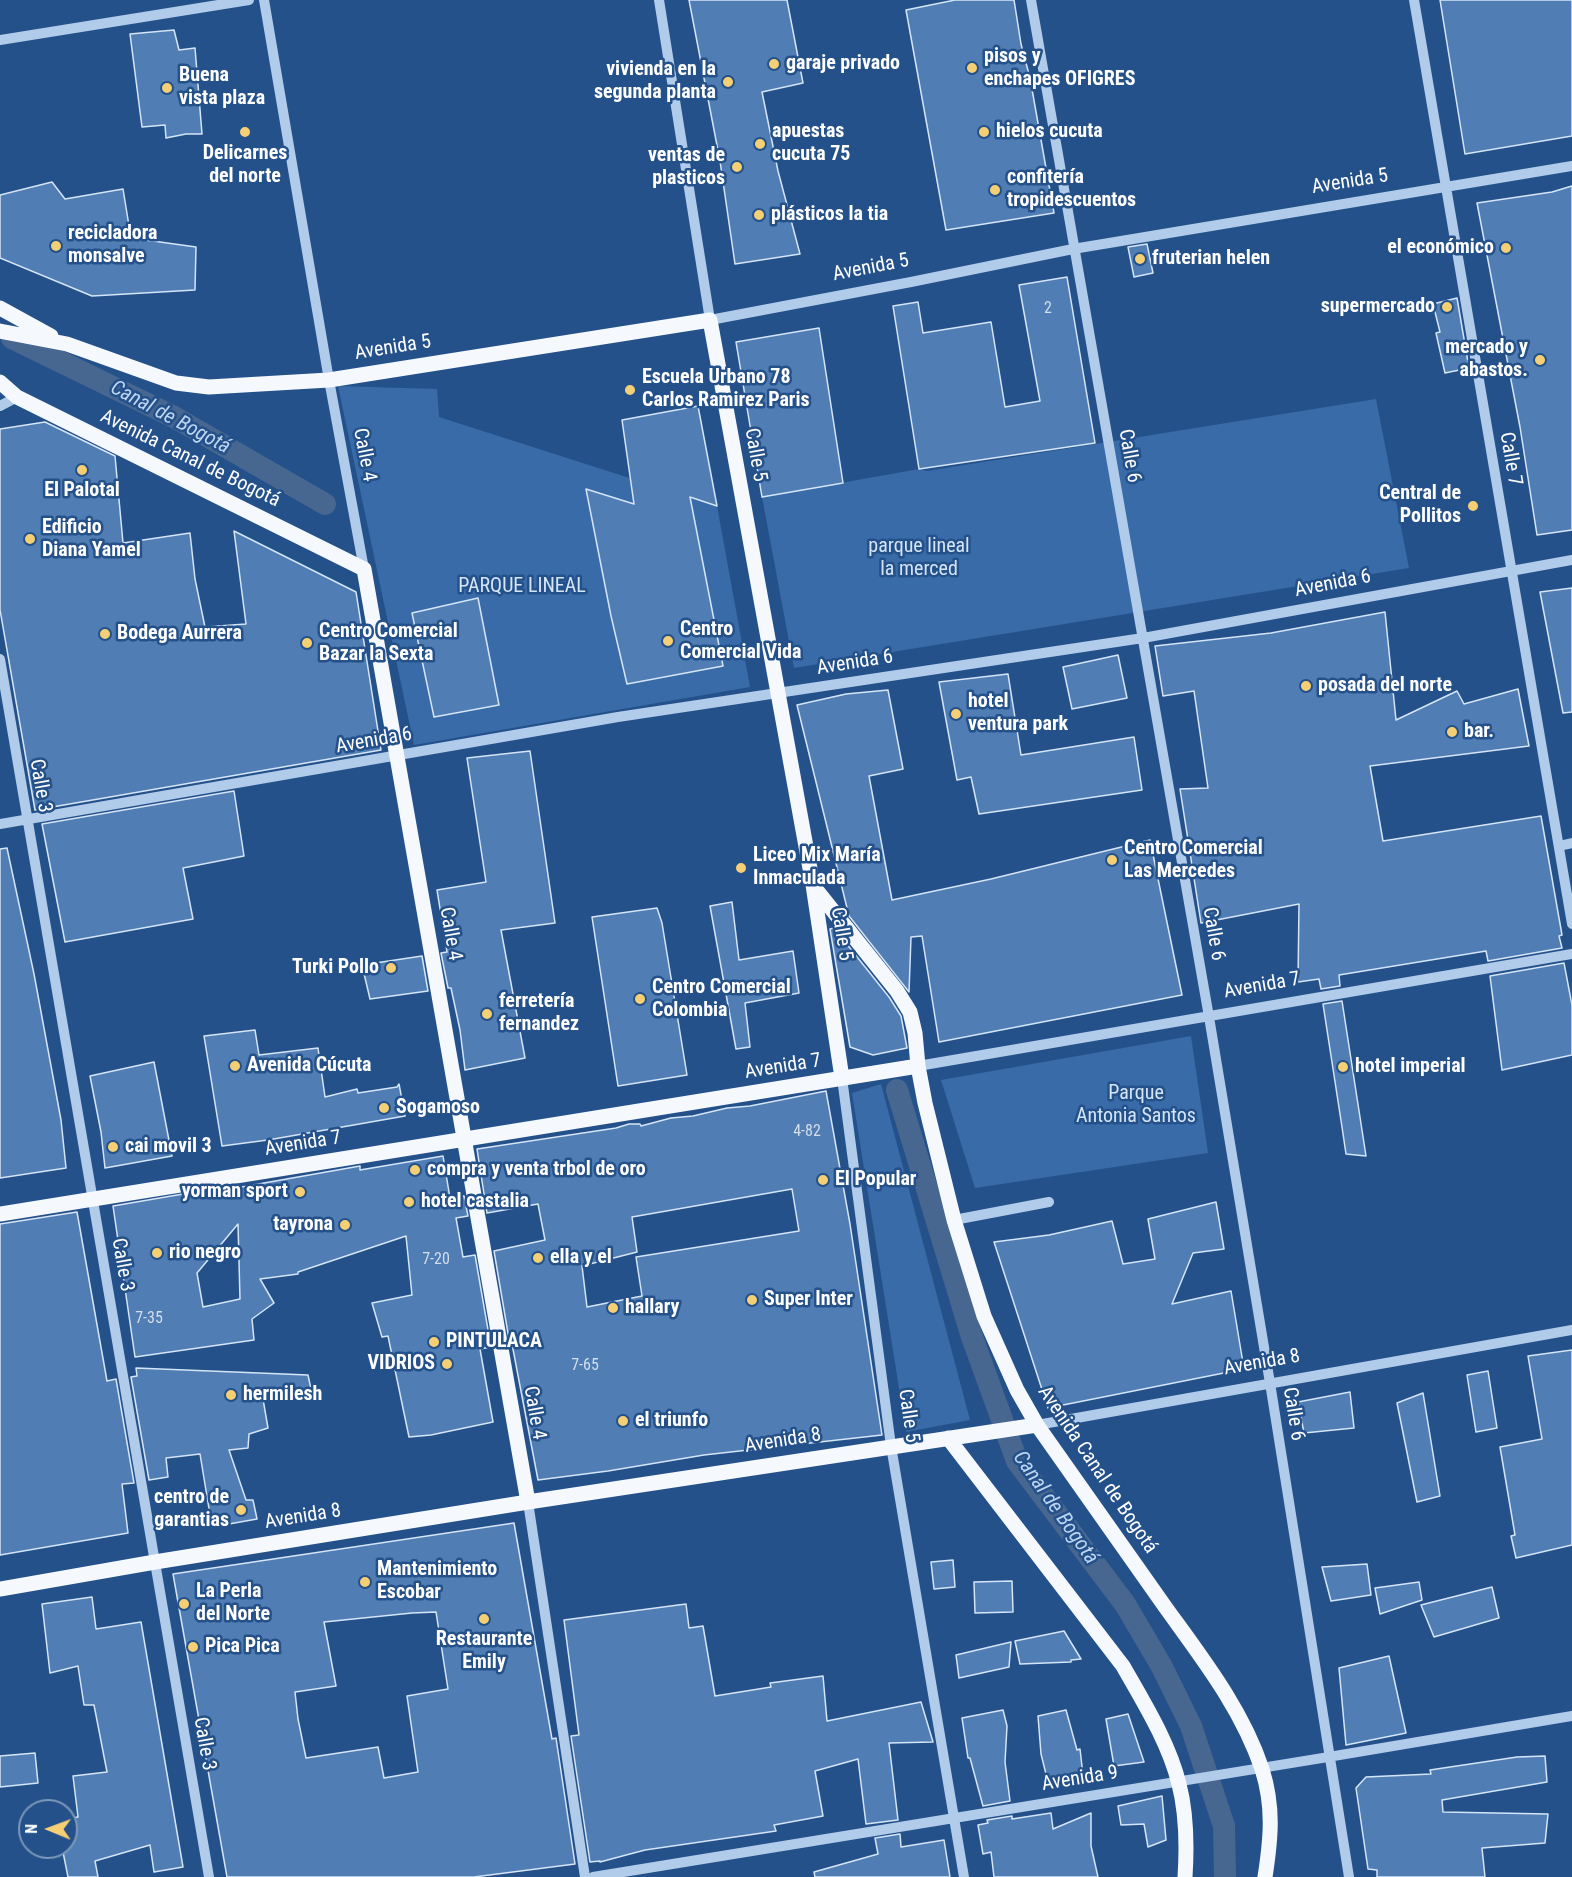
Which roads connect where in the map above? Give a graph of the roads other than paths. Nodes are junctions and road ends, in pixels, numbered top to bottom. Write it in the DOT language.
graph roads {
  1 [pos="249,0"];
  2 [pos="264,0"];
  3 [pos="659,0"];
  4 [pos="1030,0"];
  5 [pos="1414,0"];
  6 [pos="0,40"];
  7 [pos="1572,166"];
  8 [pos="1446,188"];
  9 [pos="1073,249"];
  10 [pos="0,308"];
  11 [pos="710,320"];
  12 [pos="0,331"];
  13 [pos="67,344"];
  14 [pos="329,380"];
  15 [pos="0,382"];
  16 [pos="0,389"];
  17 [pos="17,397"];
  18 [pos="0,406"];
  19 [pos="1572,560"];
  20 [pos="364,569"];
  21 [pos="1511,569"];
  22 [pos="1143,638"];
  23 [pos="0,659"];
  24 [pos="777,693"];
  25 [pos="397,756"];
  26 [pos="28,820"];
  27 [pos="0,824"];
  28 [pos="1572,843"];
  29 [pos="1559,846"];
  30 [pos="813,885"];
  31 [pos="1572,924"];
  32 [pos="1572,954"];
  33 [pos="1209,1017"];
  34 [pos="918,1066"];
  35 [pos="842,1078"];
  36 [pos="465,1139"];
  37 [pos="93,1200"];
  38 [pos="1049,1202"];
  39 [pos="0,1214"];
  40 [pos="954,1220"];
  41 [pos="1572,1330"];
  42 [pos="1270,1383"];
  43 [pos="1037,1425"];
  44 [pos="948,1438"];
  45 [pos="891,1446"];
  46 [pos="528,1502"];
  47 [pos="155,1562"];
  48 [pos="0,1589"];
  49 [pos="1572,1716"];
  50 [pos="1330,1758"];
  51 [pos="1262,1769"];
  52 [pos="1179,1782"];
  53 [pos="954,1817"];
  54 [pos="209,1877"];
  55 [pos="585,1877"];
  56 [pos="592,1877"];
  57 [pos="964,1877"];
  58 [pos="1185,1877"];
  59 [pos="1265,1877"];
  60 [pos="1349,1877"];
  1 -- 6 [label="street"];
  2 -- 14 [label="street, Calle 4"];
  3 -- 11 [label="street, Calle 5"];
  4 -- 9 [label="street, Calle 6"];
  5 -- 8 [label="street, Calle 7"];
  7 -- 8 [label="street, Avenida 5"];
  8 -- 9 [label="street, Avenida 5"];
  8 -- 21 [label="street, Calle 7"];
  9 -- 11 [label="street, Avenida 5"];
  9 -- 22 [label="street, Calle 6"];
  10 -- 13 [label="main road"];
  11 -- 14 [label="main road, Avenida 5"];
  11 -- 24 [label="main road, Calle 5"];
  12 -- 13 [label="main road"];
  13 -- 14 [label="main road, Avenida 5"];
  14 -- 20 [label="street, Calle 4"];
  15 -- 17 [label="main road, Avenida Canal de Bogotá"];
  16 -- 17 [label="main road"];
  17 -- 18 [label="street"];
  17 -- 20 [label="main road, Avenida Canal de Bogotá"];
  19 -- 21 [label="street, Avenida 6"];
  20 -- 25 [label="main road, Calle 4"];
  21 -- 22 [label="street, Avenida 6"];
  21 -- 29 [label="street, Calle 7"];
  22 -- 24 [label="street, Avenida 6"];
  22 -- 33 [label="street, Calle 6"];
  23 -- 26 [label="street, Calle 3"];
  24 -- 25 [label="street, Avenida 6"];
  24 -- 30 [label="main road, Calle 5"];
  25 -- 26 [label="street, Avenida 6"];
  25 -- 36 [label="main road, Calle 4"];
  26 -- 27 [label="street, Avenida 6"];
  26 -- 37 [label="street, Calle 3"];
  28 -- 29 [label="street"];
  29 -- 31 [label="street, Calle 7"];
  30 -- 34 [label="main road, Avenida Canal de Bogotá"];
  30 -- 35 [label="main road, Calle 5"];
  32 -- 33 [label="street, Avenida 7"];
  33 -- 34 [label="street, Avenida 7"];
  33 -- 42 [label="street, Calle 6"];
  34 -- 35 [label="main road, Avenida 7"];
  34 -- 40 [label="main road, Avenida Canal de Bogotá"];
  35 -- 36 [label="main road, Avenida 7"];
  35 -- 45 [label="street, Calle 5"];
  36 -- 37 [label="main road, Avenida 7"];
  36 -- 46 [label="main road, Calle 4"];
  37 -- 39 [label="main road, Avenida 7"];
  37 -- 47 [label="street, Calle 3"];
  38 -- 40 [label="street"];
  40 -- 43 [label="main road, Avenida Canal de Bogotá"];
  41 -- 42 [label="street, Avenida 8"];
  42 -- 43 [label="street, Avenida 8"];
  42 -- 50 [label="street, Calle 6"];
  43 -- 44 [label="main road, Avenida 8"];
  43 -- 51 [label="main road, Avenida Canal de Bogotá"];
  44 -- 45 [label="main road, Avenida 8"];
  44 -- 52 [label="main road"];
  45 -- 46 [label="main road, Avenida 8"];
  45 -- 53 [label="street, Calle 5"];
  46 -- 47 [label="main road, Avenida 8"];
  46 -- 55 [label="street, Calle 4"];
  47 -- 48 [label="main road, Avenida 8"];
  47 -- 54 [label="street, Calle 3"];
  49 -- 50 [label="street, Avenida 9"];
  50 -- 51 [label="street, Avenida 9"];
  50 -- 60 [label="street, Calle 6"];
  51 -- 52 [label="street, Avenida 9"];
  51 -- 59 [label="main road, Avenida Canal de Bogotá"];
  52 -- 53 [label="street, Avenida 9"];
  52 -- 58 [label="main road"];
  53 -- 56 [label="street, Avenida 9"];
  53 -- 57 [label="street, Calle 5"];
}
